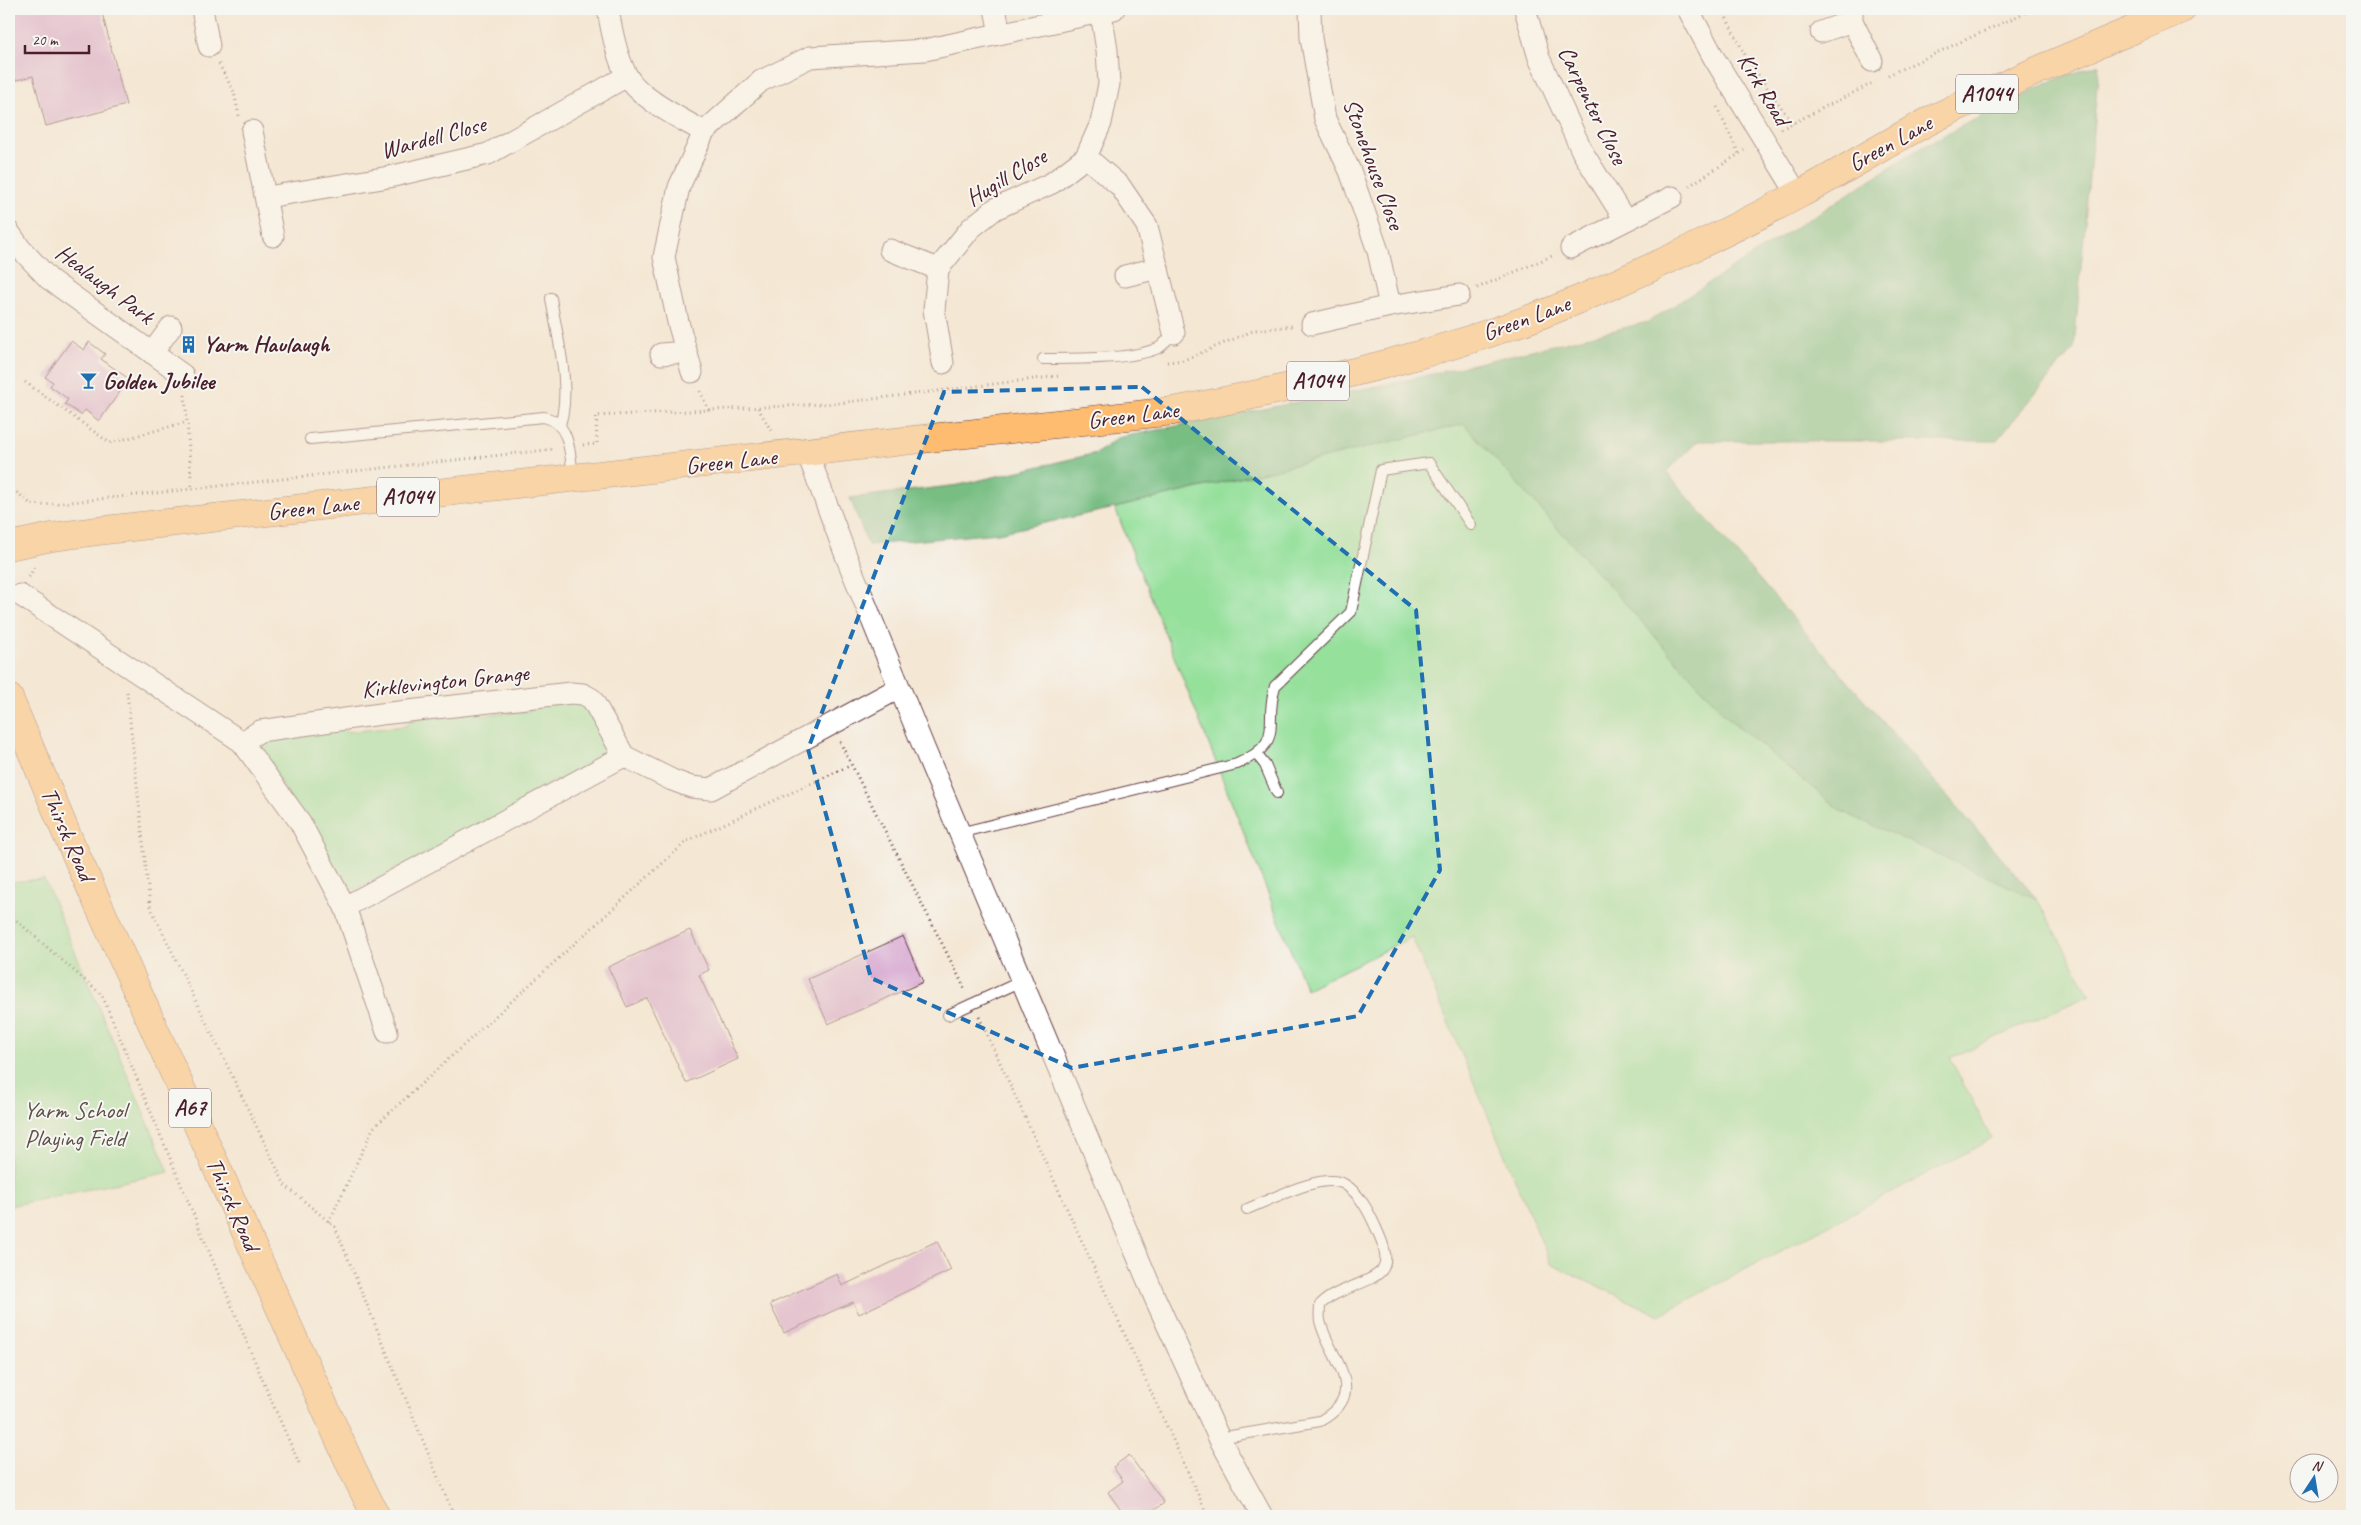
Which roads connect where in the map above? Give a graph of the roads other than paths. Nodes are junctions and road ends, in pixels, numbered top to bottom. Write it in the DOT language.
graph roads {
  1 [pos="202,9"];
  2 [pos="608,9"];
  3 [pos="995,9"];
  4 [pos="1310,9"];
  5 [pos="1525,9"];
  6 [pos="1688,9"];
  7 [pos="2182,9"];
  8 [pos="1107,11"];
  9 [pos="1852,15"];
  10 [pos="1821,32"];
  11 [pos="1000,34"];
  12 [pos="209,46"];
  13 [pos="1872,61"];
  14 [pos="627,76"];
  15 [pos="252,131"];
  16 [pos="704,132"];
  17 [pos="1086,157"];
  18 [pos="1798,195"];
  19 [pos="267,197"];
  20 [pos="1672,197"];
  21 [pos="1625,220"];
  22 [pos="9,232"];
  23 [pos="274,236"];
  24 [pos="1571,248"];
  25 [pos="890,250"];
  26 [pos="938,268"];
  27 [pos="1158,268"];
  28 [pos="1125,276"];
  29 [pos="1459,295"];
  30 [pos="551,298"];
  31 [pos="1390,306"];
  32 [pos="1312,324"];
  33 [pos="171,327"];
  34 [pos="1174,333"];
  35 [pos="686,352"];
  36 [pos="152,353"];
  37 [pos="661,354"];
  38 [pos="1043,359"];
  39 [pos="943,363"];
  40 [pos="692,372"];
  41 [pos="183,375"];
  42 [pos="560,425"];
  43 [pos="310,440"];
  44 [pos="807,452"];
  45 [pos="573,478"];
  46 [pos="1471,525"];
  47 [pos="9,547"];
  48 [pos="20,595"];
  49 [pos="899,688"];
  50 [pos="9,698"];
  51 [pos="242,742"];
  52 [pos="1257,755"];
  53 [pos="624,756"];
  54 [pos="1277,793"];
  55 [pos="959,833"];
  56 [pos="345,907"];
  57 [pos="1022,981"];
  58 [pos="948,1015"];
  59 [pos="387,1032"];
  60 [pos="1247,1209"];
  61 [pos="1219,1438"];
  62 [pos="376,1516"];
  63 [pos="1262,1516"];
  1 -- 12 [label="street"];
  2 -- 14 [label="street"];
  3 -- 11 [label="street"];
  4 -- 31 [label="street, Stonehouse Close"];
  5 -- 21 [label="street, Carpenter Close"];
  6 -- 18 [label="street, Kirk Road"];
  7 -- 18 [label="main road, Green Lane / A1044"];
  8 -- 11 [label="street"];
  8 -- 17 [label="street, Hugill Close"];
  9 -- 10 [label="street"];
  9 -- 13 [label="street"];
  11 -- 16 [label="street"];
  14 -- 16 [label="street"];
  14 -- 19 [label="street, Wardell Close"];
  15 -- 19 [label="street"];
  16 -- 35 [label="street"];
  17 -- 26 [label="street, Hugill Close"];
  17 -- 27 [label="street"];
  18 -- 44 [label="main road, Green Lane / A1044"];
  19 -- 23 [label="street"];
  20 -- 21 [label="street"];
  21 -- 24 [label="street"];
  22 -- 36 [label="street, Healaugh Park"];
  25 -- 26 [label="street"];
  26 -- 39 [label="street"];
  27 -- 28 [label="street"];
  27 -- 34 [label="street"];
  29 -- 31 [label="street"];
  30 -- 42 [label="lane"];
  31 -- 32 [label="street"];
  33 -- 36 [label="street, Healaugh Park"];
  34 -- 38 [label="lane"];
  35 -- 37 [label="street"];
  35 -- 40 [label="street"];
  36 -- 41 [label="street, Healaugh Park"];
  42 -- 43 [label="lane"];
  42 -- 45 [label="lane"];
  44 -- 45 [label="main road, Green Lane / A1044"];
  44 -- 49 [label="street"];
  45 -- 47 [label="main road, Green Lane / A1044"];
  46 -- 52 [label="lane"];
  48 -- 51 [label="street"];
  49 -- 53 [label="street"];
  49 -- 55 [label="street"];
  50 -- 62 [label="main road, Thirsk Road / A67"];
  51 -- 53 [label="street, Kirklevington Grange"];
  51 -- 56 [label="street"];
  52 -- 54 [label="lane"];
  52 -- 55 [label="lane"];
  53 -- 56 [label="street"];
  55 -- 57 [label="street"];
  56 -- 59 [label="street"];
  57 -- 58 [label="lane"];
  57 -- 61 [label="street"];
  60 -- 61 [label="lane"];
  61 -- 63 [label="street"];
}
